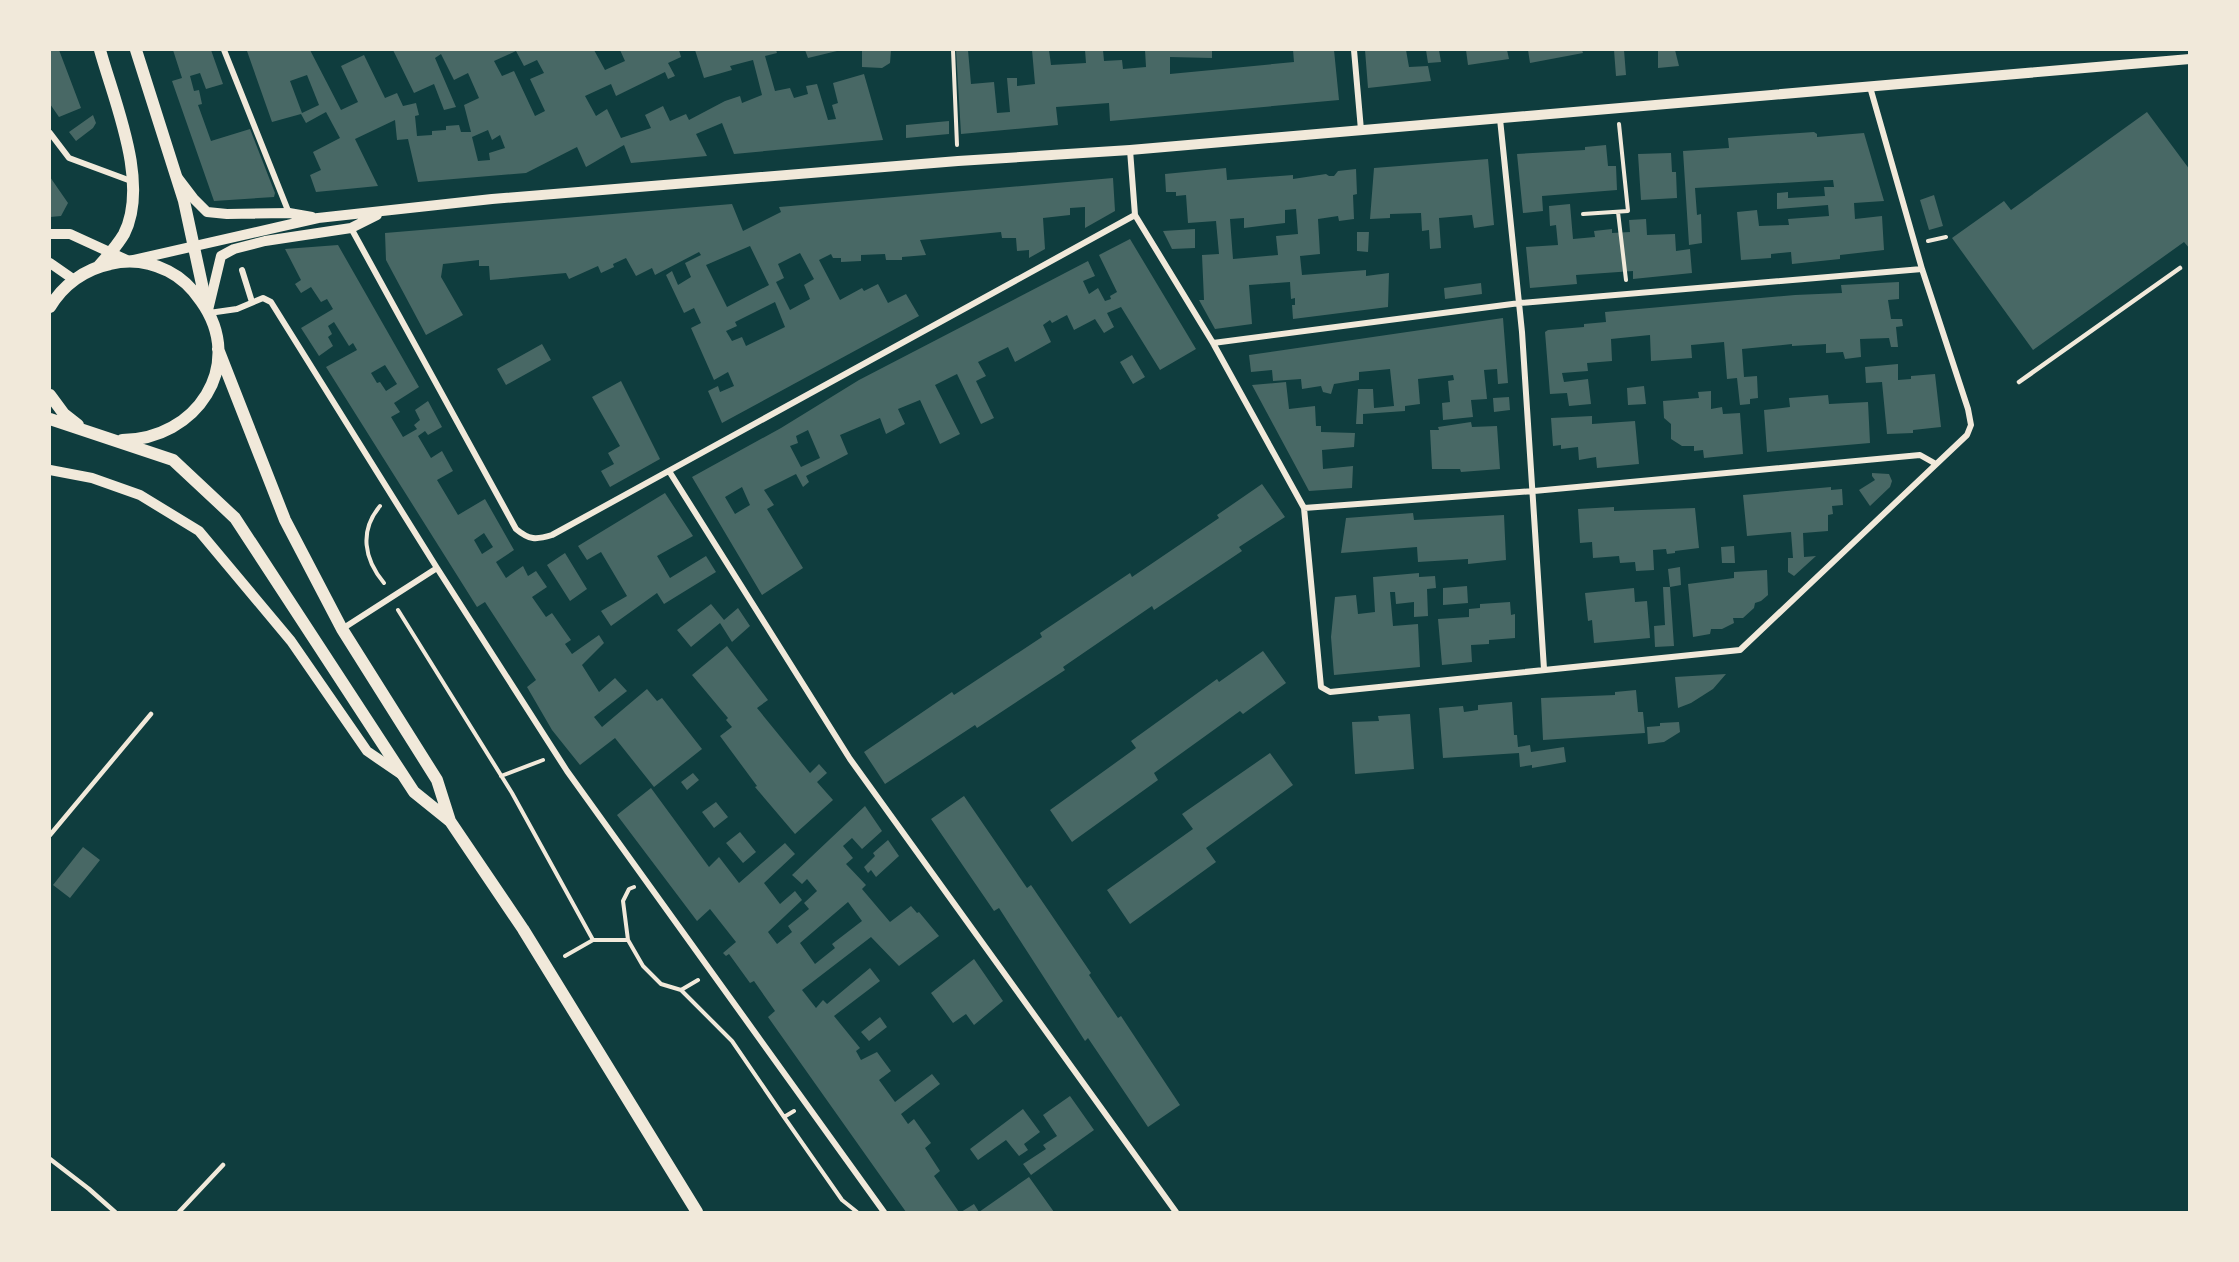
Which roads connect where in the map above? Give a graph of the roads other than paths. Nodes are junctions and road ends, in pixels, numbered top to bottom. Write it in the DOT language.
graph roads {
  1 [pos="100,50"];
  2 [pos="136,50"];
  3 [pos="224,50"];
  4 [pos="1354,50"];
  5 [pos="2190,59"];
  6 [pos="1870,87"];
  7 [pos="1500,119"];
  8 [pos="1361,130"];
  9 [pos="50,133"];
  10 [pos="1130,150"];
  11 [pos="176,176"];
  12 [pos="133,182"];
  13 [pos="383,212"];
  14 [pos="289,213"];
  15 [pos="1135,215"];
  16 [pos="318,218"];
  17 [pos="351,228"];
  18 [pos="50,234"];
  19 [pos="193,246"];
  20 [pos="110,254"];
  21 [pos="129,261"];
  22 [pos="50,263"];
  23 [pos="98,267"];
  24 [pos="2181,268"];
  25 [pos="1922,269"];
  26 [pos="242,270"];
  27 [pos="73,279"];
  28 [pos="50,292"];
  29 [pos="252,302"];
  30 [pos="1520,303"];
  31 [pos="50,307"];
  32 [pos="208,312"];
  33 [pos="1213,343"];
  34 [pos="218,349"];
  35 [pos="2019,382"];
  36 [pos="50,395"];
  37 [pos="50,419"];
  38 [pos="104,437"];
  39 [pos="1936,464"];
  40 [pos="50,470"];
  41 [pos="669,471"];
  42 [pos="1534,491"];
  43 [pos="1304,508"];
  44 [pos="437,568"];
  45 [pos="342,629"];
  46 [pos="1544,669"];
  47 [pos="151,714"];
  48 [pos="402,775"];
  49 [pos="450,821"];
  50 [pos="50,835"];
  51 [pos="50,1159"];
  52 [pos="223,1165"];
  53 [pos="114,1212"];
  54 [pos="179,1212"];
  55 [pos="697,1212"];
  56 [pos="884,1212"];
  57 [pos="1176,1212"];
  1 -- 12 [label="main road"];
  2 -- 11 [label="main road"];
  3 -- 14 [label="street"];
  4 -- 8 [label="street"];
  5 -- 6 [label="street"];
  6 -- 7 [label="street"];
  6 -- 25 [label="street"];
  7 -- 8 [label="street"];
  7 -- 30 [label="street"];
  8 -- 10 [label="street"];
  9 -- 12 [label="street"];
  10 -- 13 [label="street"];
  10 -- 15 [label="street"];
  11 -- 14 [label="street"];
  11 -- 19 [label="main road"];
  12 -- 20 [label="main road"];
  13 -- 16 [label="street"];
  13 -- 17 [label="street"];
  14 -- 16 [label="street"];
  15 -- 33 [label="street"];
  15 -- 41 [label="street"];
  16 -- 19 [label="street"];
  17 -- 32 [label="street"];
  17 -- 41 [label="street"];
  18 -- 20 [label="street"];
  19 -- 21 [label="street"];
  19 -- 32 [label="main road"];
  20 -- 21 [label="street"];
  20 -- 23 [label="main road"];
  21 -- 23 [label="main road"];
  21 -- 32 [label="main road"];
  22 -- 27 [label="street"];
  23 -- 27 [label="main road"];
  24 -- 35 [label="lane"];
  25 -- 30 [label="street"];
  25 -- 39 [label="street"];
  26 -- 29 [label="street"];
  27 -- 28 [label="main road"];
  27 -- 31 [label="main road"];
  29 -- 32 [label="street"];
  29 -- 44 [label="street"];
  30 -- 33 [label="street"];
  30 -- 42 [label="street"];
  32 -- 34 [label="main road"];
  33 -- 43 [label="street"];
  34 -- 38 [label="main road"];
  34 -- 45 [label="main road"];
  36 -- 38 [label="main road"];
  37 -- 38 [label="main road"];
  38 -- 48 [label="main road"];
  39 -- 42 [label="street"];
  39 -- 46 [label="street"];
  40 -- 48 [label="street"];
  41 -- 57 [label="street"];
  42 -- 43 [label="street"];
  42 -- 46 [label="street"];
  43 -- 46 [label="street"];
  44 -- 45 [label="street"];
  44 -- 56 [label="street"];
  45 -- 49 [label="main road"];
  47 -- 50 [label="lane"];
  48 -- 49 [label="main road"];
  49 -- 55 [label="main road"];
  51 -- 53 [label="lane"];
  52 -- 54 [label="lane"];
}
